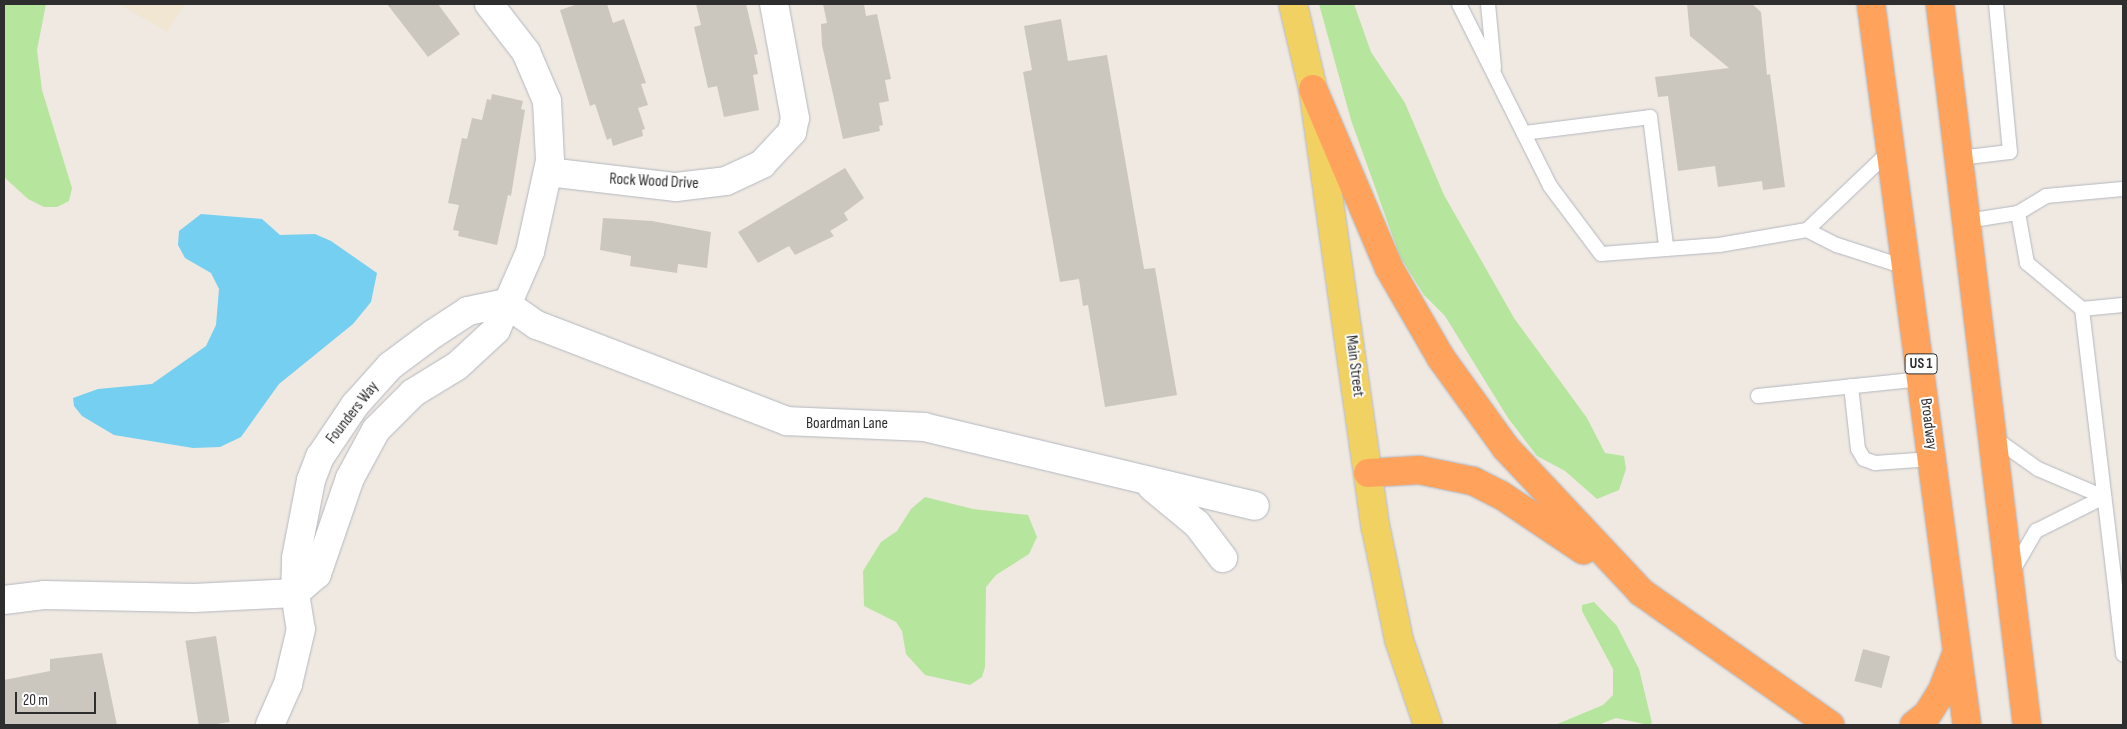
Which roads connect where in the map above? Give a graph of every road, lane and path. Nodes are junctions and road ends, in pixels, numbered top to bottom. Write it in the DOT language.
graph roads {
  1 [pos="489,4"];
  2 [pos="774,4"];
  3 [pos="1293,4"];
  4 [pos="1459,4"];
  5 [pos="1488,4"];
  6 [pos="1871,4"];
  7 [pos="1940,4"];
  8 [pos="1996,4"];
  9 [pos="1495,76"];
  10 [pos="1313,89"];
  11 [pos="1524,133"];
  12 [pos="1891,150"];
  13 [pos="1959,158"];
  14 [pos="548,172"];
  15 [pos="2123,189"];
  16 [pos="2018,213"];
  17 [pos="1967,221"];
  18 [pos="1807,230"];
  19 [pos="1666,246"];
  20 [pos="1908,268"];
  21 [pos="505,303"];
  22 [pos="2123,305"];
  23 [pos="2082,309"];
  24 [pos="1922,379"];
  25 [pos="1851,386"];
  26 [pos="1758,396"];
  27 [pos="1992,436"];
  28 [pos="1932,459"];
  29 [pos="1368,473"];
  30 [pos="1147,483"];
  31 [pos="2104,497"];
  32 [pos="1255,506"];
  33 [pos="1223,558"];
  34 [pos="2009,576"];
  35 [pos="1641,592"];
  36 [pos="295,593"];
  37 [pos="4,600"];
  38 [pos="1957,650"];
  39 [pos="2123,655"];
  40 [pos="270,725"];
  41 [pos="1428,725"];
  42 [pos="1830,725"];
  43 [pos="1914,725"];
  44 [pos="1967,725"];
  45 [pos="2028,725"];
  1 -- 14 [label="street, Founders Way"];
  2 -- 14 [label="street, Rock Wood Drive"];
  3 -- 10 [label="main road, Main Street"];
  4 -- 9 [label="lane"];
  5 -- 9 [label="lane"];
  6 -- 12 [label="highway, Broadway / US 1"];
  7 -- 13 [label="highway"];
  8 -- 13 [label="lane"];
  9 -- 11 [label="lane"];
  10 -- 29 [label="main road, Main Street"];
  10 -- 35 [label="highway"];
  11 -- 19 [label="lane"];
  11 -- 19 [label="lane"];
  12 -- 18 [label="lane"];
  12 -- 20 [label="highway, Broadway / US 1"];
  13 -- 17 [label="highway"];
  14 -- 21 [label="street, Founders Way"];
  15 -- 16 [label="lane"];
  16 -- 17 [label="lane"];
  16 -- 23 [label="lane"];
  17 -- 27 [label="highway"];
  18 -- 19 [label="lane"];
  18 -- 20 [label="lane"];
  20 -- 24 [label="highway, Broadway / US 1"];
  21 -- 30 [label="street, Boardman Lane"];
  21 -- 36 [label="street, Founders Way"];
  21 -- 36 [label="street, Founders Way"];
  22 -- 23 [label="lane"];
  23 -- 31 [label="lane"];
  24 -- 25 [label="lane"];
  24 -- 28 [label="highway, Broadway / US 1"];
  25 -- 26 [label="lane"];
  25 -- 28 [label="lane"];
  27 -- 31 [label="lane"];
  27 -- 34 [label="highway"];
  28 -- 38 [label="highway, Broadway / US 1"];
  29 -- 35 [label="highway"];
  29 -- 41 [label="main road, Main Street"];
  30 -- 32 [label="street, Boardman Lane"];
  30 -- 33 [label="street, Boardman Lane"];
  31 -- 34 [label="lane"];
  31 -- 39 [label="lane"];
  34 -- 45 [label="highway"];
  35 -- 42 [label="highway"];
  36 -- 37 [label="street"];
  36 -- 40 [label="street, Founders Way"];
  38 -- 43 [label="highway"];
  38 -- 44 [label="highway, Broadway / US 1"];
}
